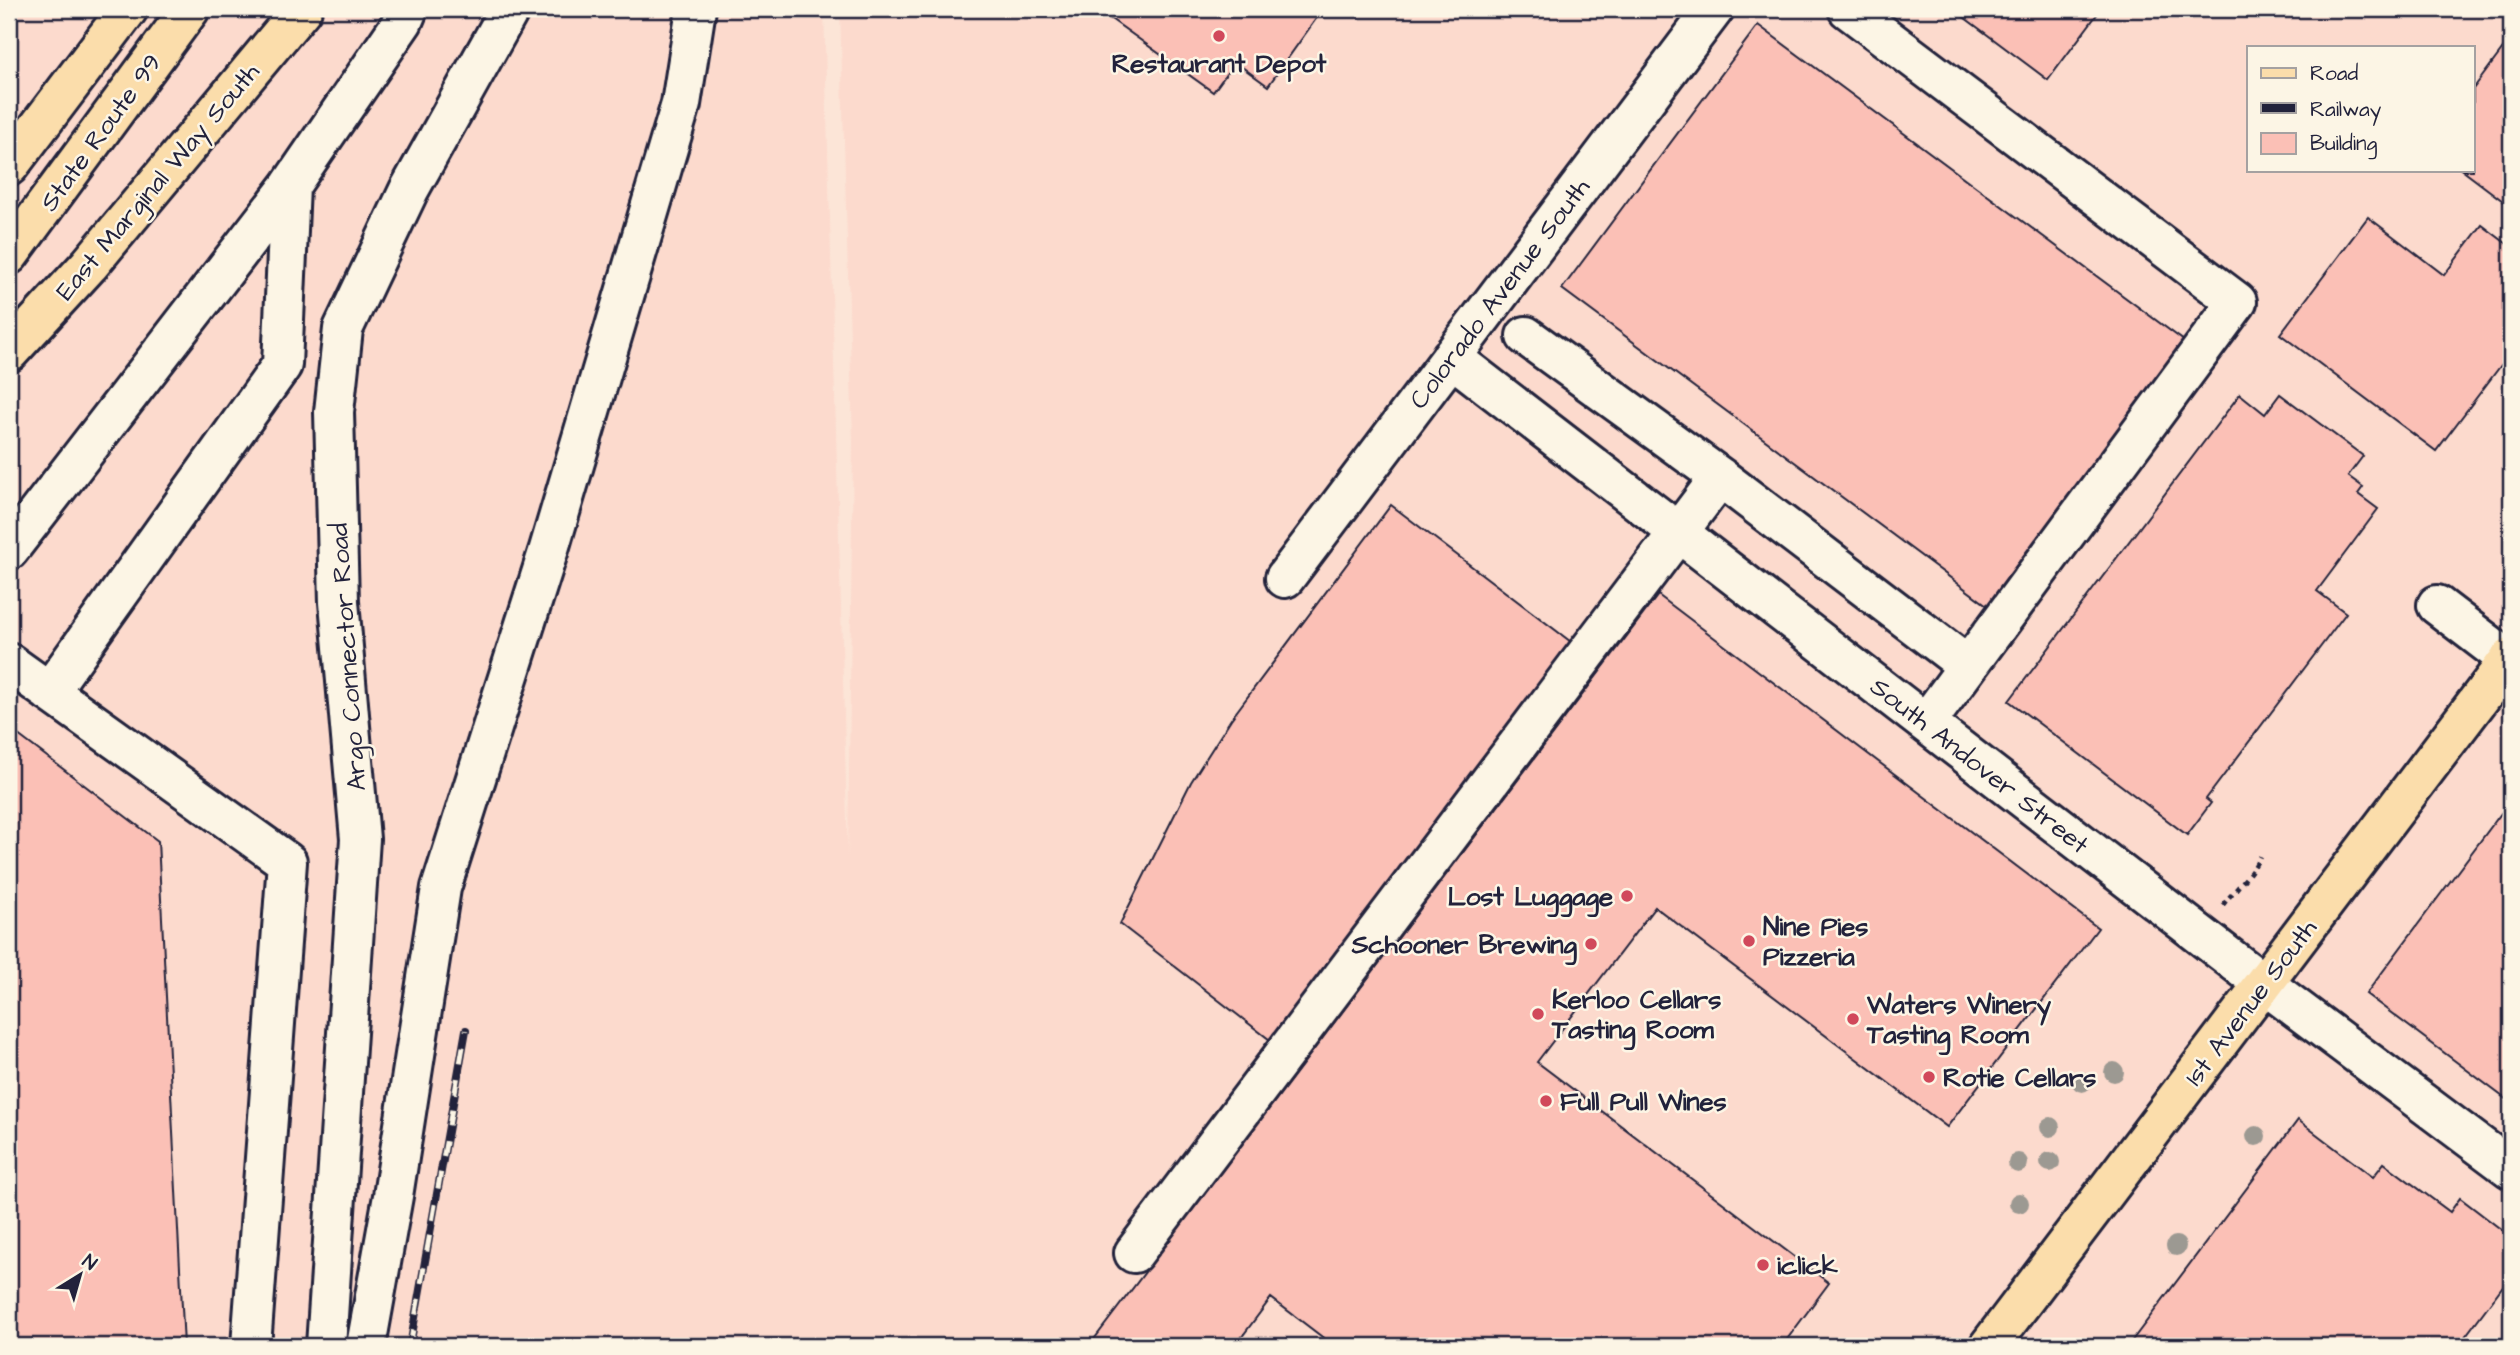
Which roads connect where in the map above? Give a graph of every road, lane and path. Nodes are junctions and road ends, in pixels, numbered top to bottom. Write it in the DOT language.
graph roads {
  1 [pos="190,9"];
  2 [pos="302,9"];
  3 [pos="408,9"];
  4 [pos="510,9"];
  5 [pos="696,9"];
  6 [pos="1714,9"];
  7 [pos="1848,9"];
  8 [pos="117,23"];
  9 [pos="9,166"];
  10 [pos="290,186"];
  11 [pos="9,255"];
  12 [pos="1526,336"];
  13 [pos="9,352"];
  14 [pos="1463,367"];
  15 [pos="1720,477"];
  16 [pos="1678,533"];
  17 [pos="9,550"];
  18 [pos="1284,578"];
  19 [pos="2437,605"];
  20 [pos="2510,659"];
  21 [pos="9,663"];
  22 [pos="1968,666"];
  23 [pos="49,692"];
  24 [pos="1926,723"];
  25 [pos="2260,856"];
  26 [pos="2222,906"];
  27 [pos="2264,984"];
  28 [pos="2511,1169"];
  29 [pos="1134,1253"];
  30 [pos="251,1346"];
  31 [pos="326,1346"];
  32 [pos="366,1346"];
  33 [pos="1989,1346"];
  1 -- 11 [label="main road, State Route 99"];
  2 -- 13 [label="main road, East Marginal Way South"];
  3 -- 10 [label="street"];
  4 -- 31 [label="street, Argo Connector Road"];
  5 -- 32 [label="street"];
  6 -- 14 [label="street, Colorado Avenue South"];
  7 -- 22 [label="street"];
  8 -- 9 [label="main road, State Route 99"];
  10 -- 17 [label="street"];
  10 -- 23 [label="street"];
  12 -- 15 [label="street"];
  14 -- 16 [label="street, South Andover Street"];
  14 -- 18 [label="street, Colorado Avenue South"];
  15 -- 16 [label="street"];
  15 -- 22 [label="street"];
  16 -- 24 [label="street, South Andover Street"];
  16 -- 29 [label="street"];
  19 -- 20 [label="street"];
  20 -- 27 [label="main road, 1st Avenue South"];
  21 -- 23 [label="street"];
  22 -- 24 [label="street"];
  23 -- 30 [label="street"];
  24 -- 27 [label="street, South Andover Street"];
  25 -- 26 [label="path"];
  27 -- 28 [label="street, South Andover Street"];
  27 -- 33 [label="main road, 1st Avenue South"];
}
